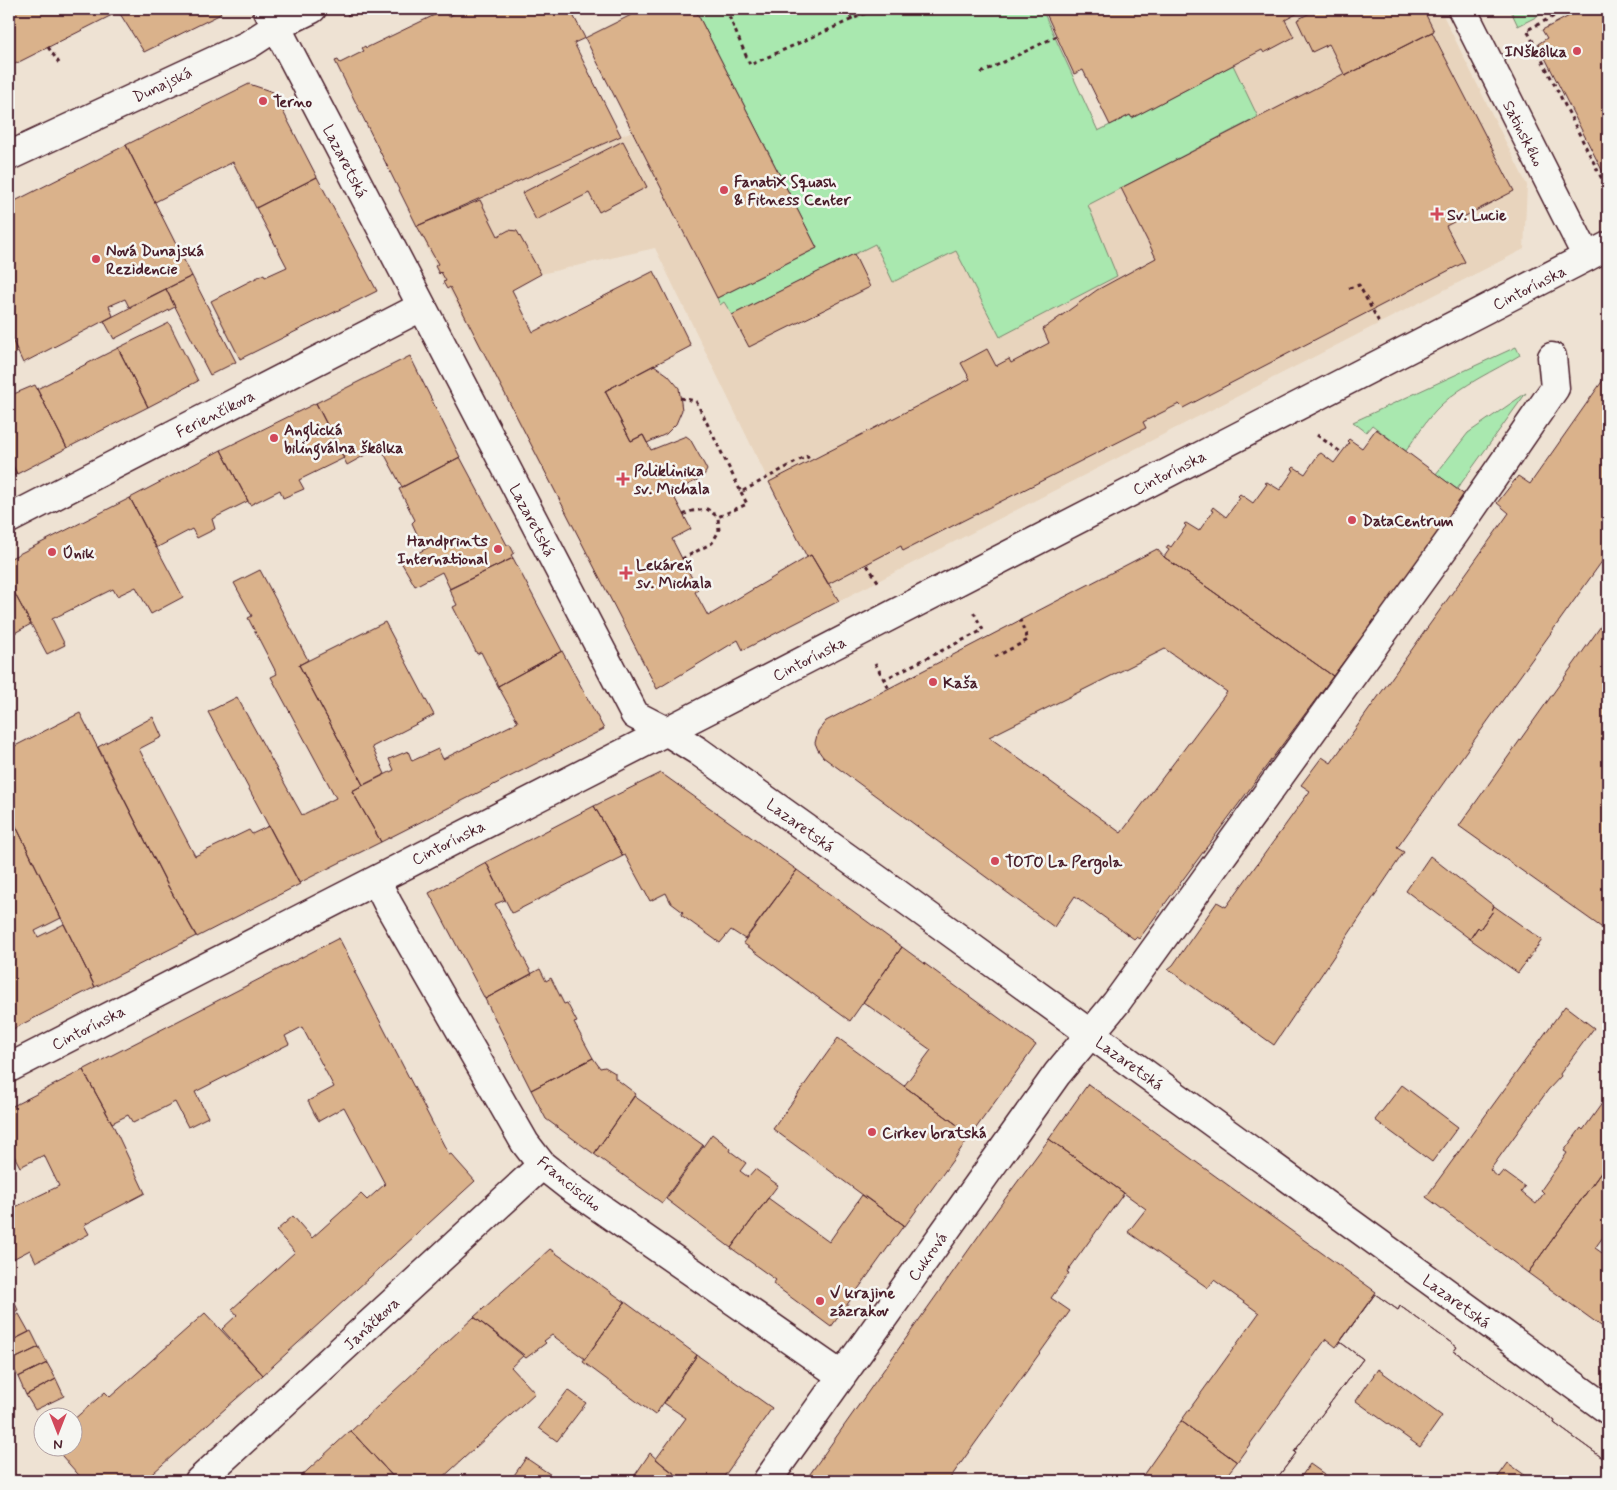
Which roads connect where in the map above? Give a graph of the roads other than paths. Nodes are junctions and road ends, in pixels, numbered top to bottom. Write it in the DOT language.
graph roads {
  1 [pos="312,9"];
  2 [pos="1462,9"];
  3 [pos="272,18"];
  4 [pos="9,156"];
  5 [pos="1598,252"];
  6 [pos="422,308"];
  7 [pos="1552,357"];
  8 [pos="9,519"];
  9 [pos="666,731"];
  10 [pos="376,880"];
  11 [pos="1089,1033"];
  12 [pos="9,1068"];
  13 [pos="542,1165"];
  14 [pos="842,1376"];
  15 [pos="1608,1410"];
  16 [pos="199,1481"];
  17 [pos="767,1481"];
  1 -- 3 [label="street, Dunajská"];
  2 -- 5 [label="street, Satinského"];
  3 -- 4 [label="street, Dunajská"];
  3 -- 6 [label="street, Lazaretská"];
  5 -- 9 [label="street, Cintorínska"];
  6 -- 8 [label="street, Ferienčíkova"];
  6 -- 9 [label="street, Lazaretská"];
  7 -- 11 [label="street, Cukrová"];
  9 -- 10 [label="street, Cintorínska"];
  9 -- 11 [label="street, Lazaretská"];
  10 -- 12 [label="street, Cintorínska"];
  10 -- 13 [label="street, Francisciho"];
  11 -- 14 [label="street, Cukrová"];
  11 -- 15 [label="street, Lazaretská"];
  13 -- 14 [label="street, Francisciho"];
  13 -- 16 [label="street, Janáčkova"];
  14 -- 17 [label="street, Cukrová"];
}
